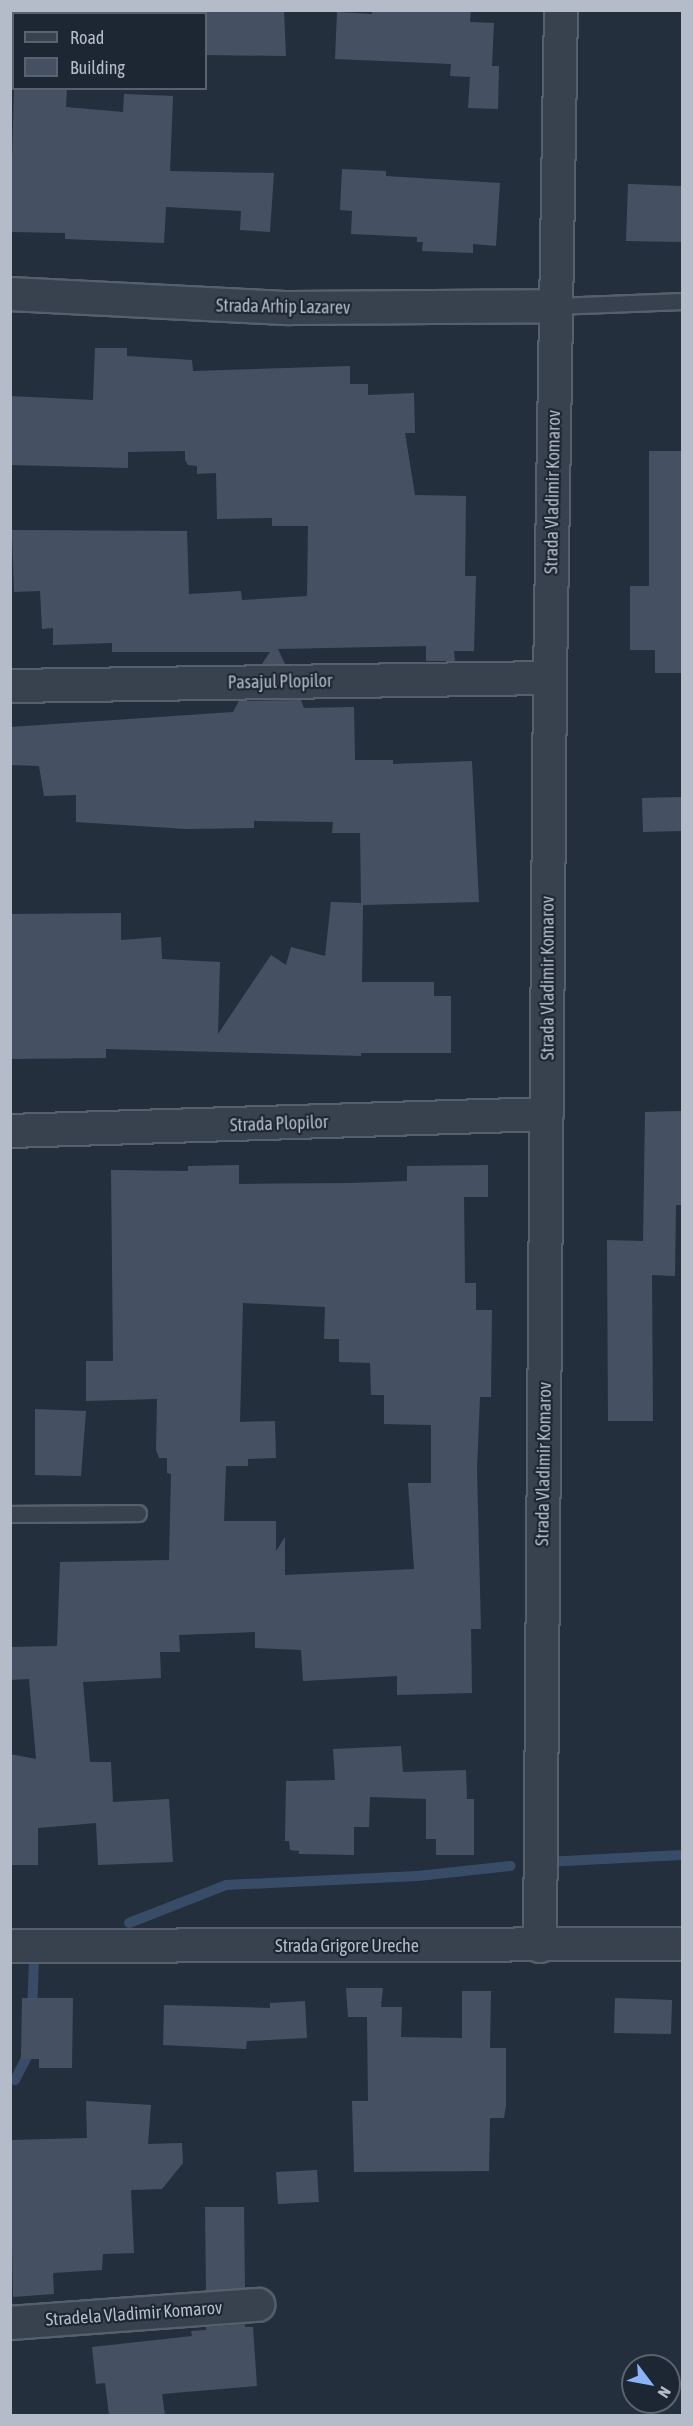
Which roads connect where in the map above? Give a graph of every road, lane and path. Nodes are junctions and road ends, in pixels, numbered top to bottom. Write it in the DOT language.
graph roads {
  1 [pos="561,10"];
  2 [pos="10,294"];
  3 [pos="682,301"];
  4 [pos="556,306"];
  5 [pos="550,678"];
  6 [pos="10,686"];
  7 [pos="547,1114"];
  8 [pos="10,1131"];
  9 [pos="138,1513"];
  10 [pos="10,1514"];
  11 [pos="682,1944"];
  12 [pos="10,1946"];
  13 [pos="540,1946"];
  14 [pos="258,2306"];
  15 [pos="10,2323"];
  1 -- 4 [label="street, Strada Vladimir Komarov"];
  2 -- 4 [label="street, Strada Arhip Lazarev"];
  3 -- 4 [label="lane"];
  4 -- 5 [label="street, Strada Vladimir Komarov"];
  5 -- 6 [label="street, Pasajul Plopilor"];
  5 -- 7 [label="street, Strada Vladimir Komarov"];
  7 -- 8 [label="street, Strada Plopilor"];
  7 -- 13 [label="street, Strada Vladimir Komarov"];
  9 -- 10 [label="lane"];
  11 -- 13 [label="street, Strada Grigore Ureche"];
  12 -- 13 [label="street, Strada Grigore Ureche"];
  14 -- 15 [label="street, Stradela Vladimir Komarov"];
}
